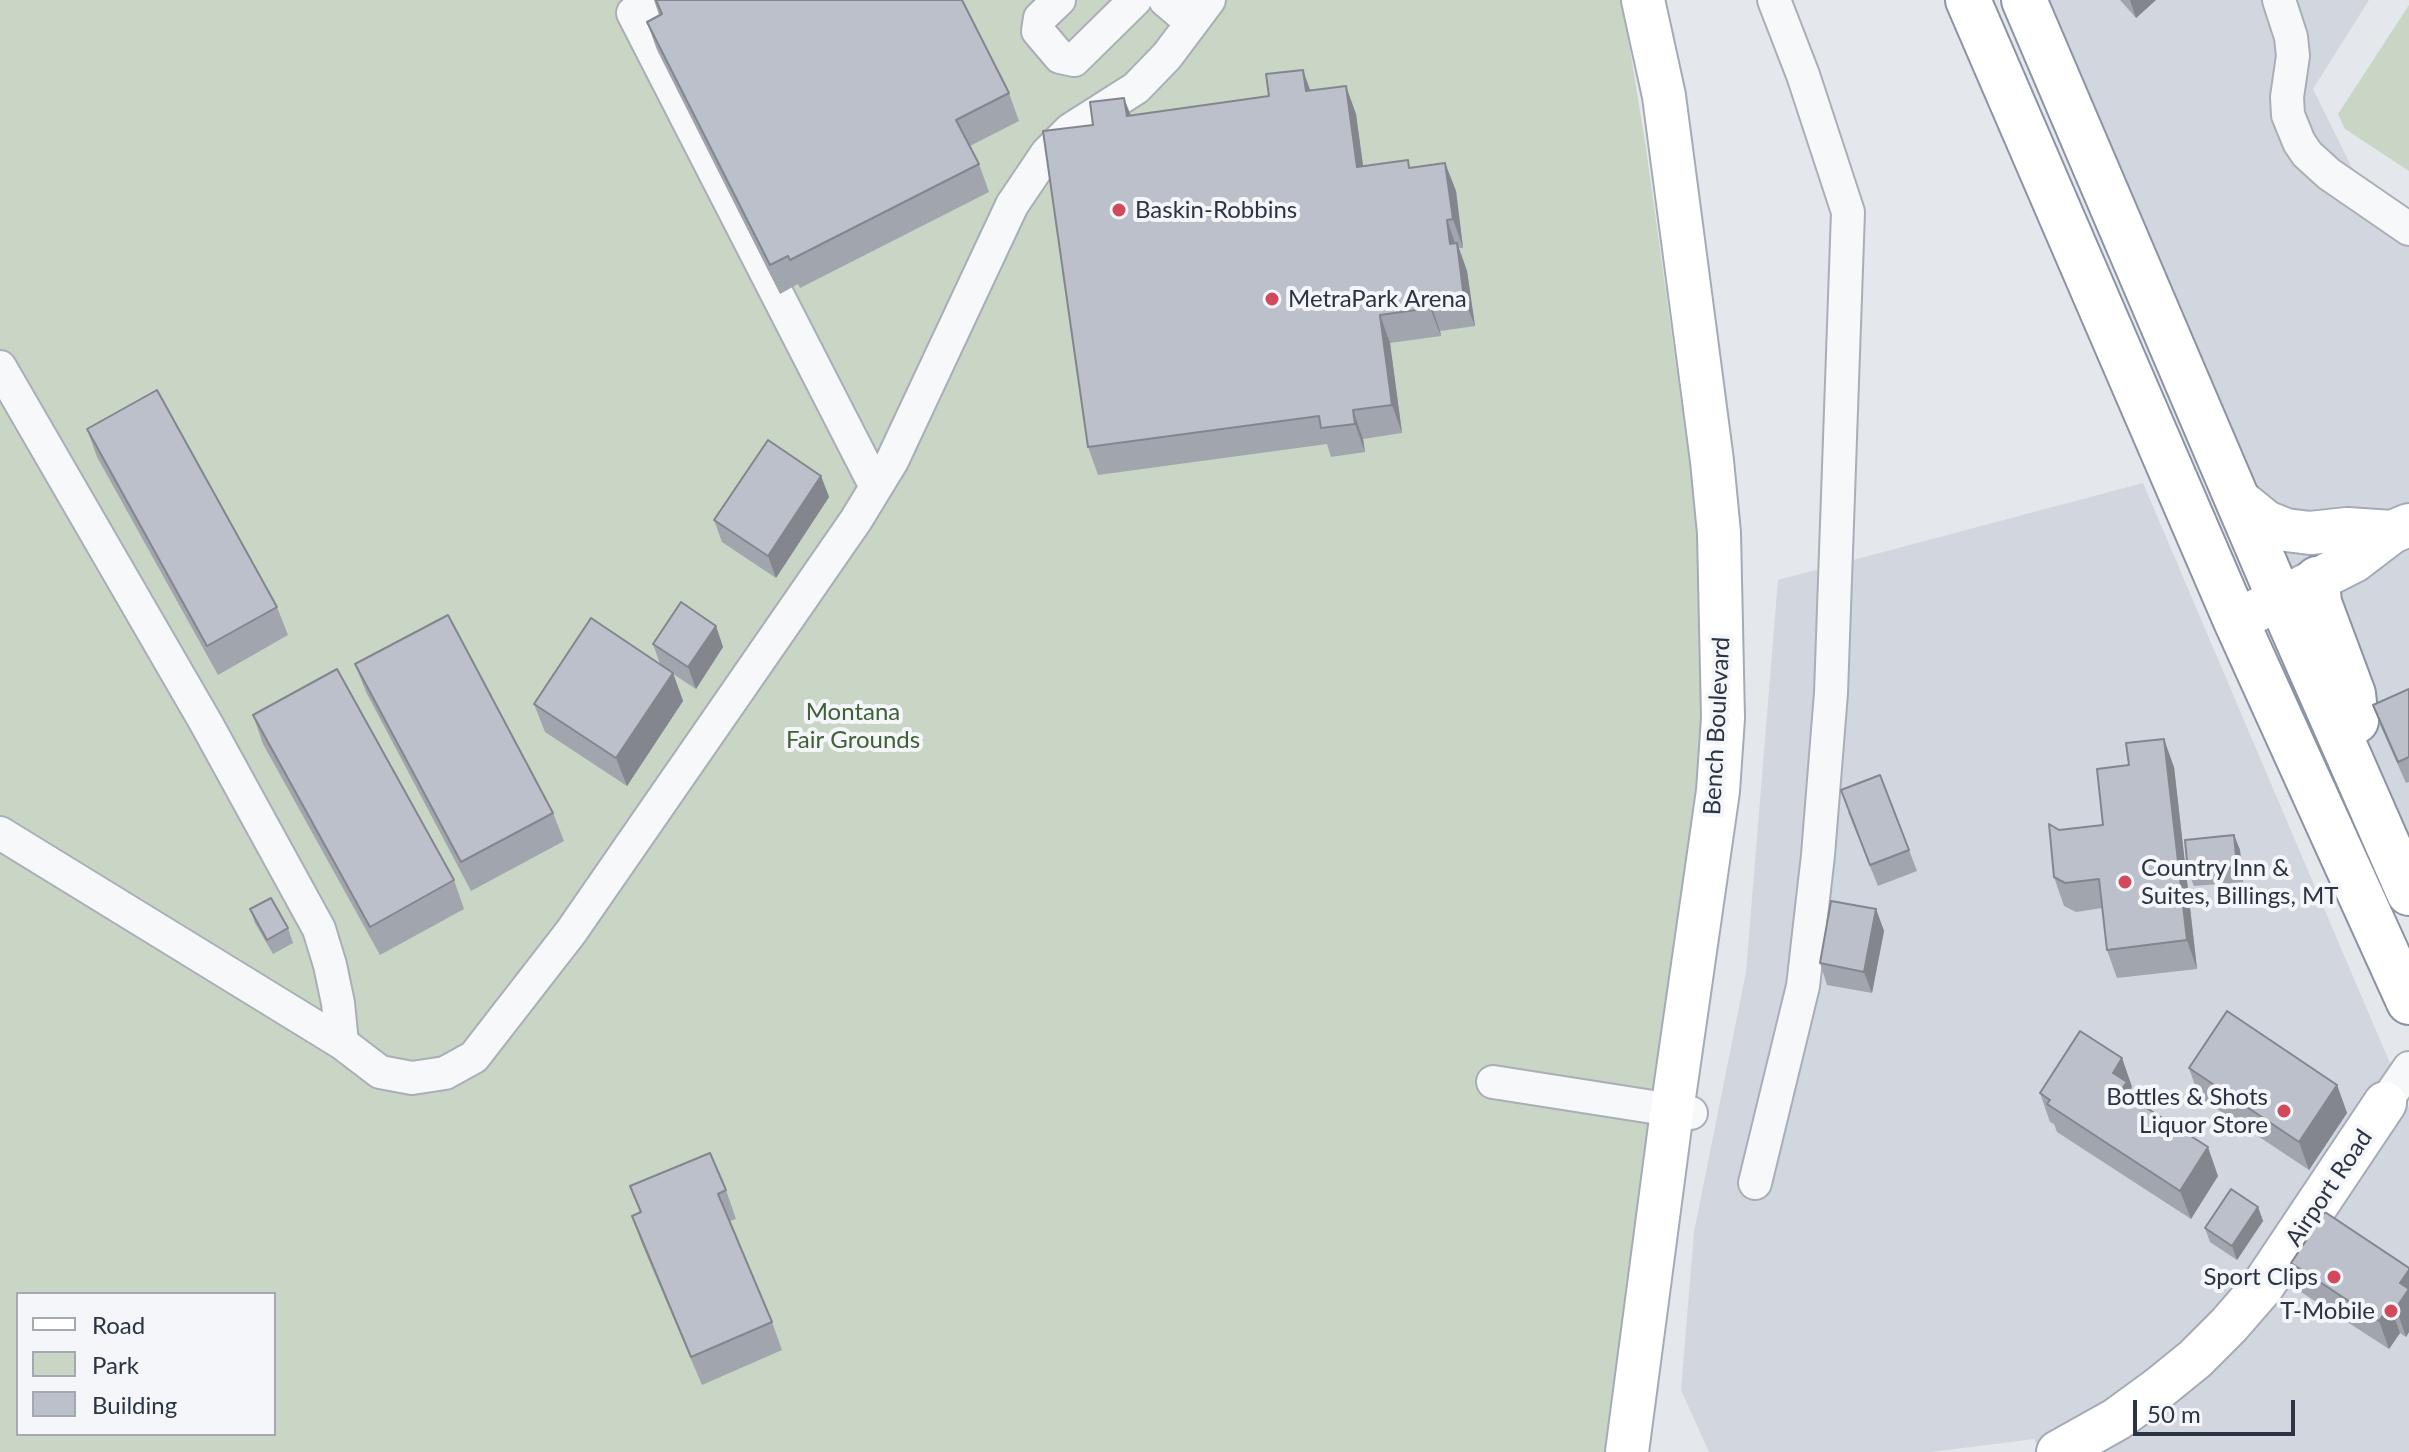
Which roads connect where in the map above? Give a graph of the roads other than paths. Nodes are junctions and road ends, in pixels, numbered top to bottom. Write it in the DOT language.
graph roads {
  1 [pos="657,0"];
  2 [pos="1059,0"];
  3 [pos="1135,0"];
  4 [pos="1165,0"];
  5 [pos="1643,0"];
  6 [pos="1674,0"];
  7 [pos="1774,0"];
  8 [pos="1968,0"];
  9 [pos="2024,0"];
  10 [pos="2279,0"];
  11 [pos="1200,11"];
  12 [pos="2409,229"];
  13 [pos="0,367"];
  14 [pos="876,487"];
  15 [pos="2239,500"];
  16 [pos="2401,528"];
  17 [pos="2298,588"];
  18 [pos="2236,621"];
  19 [pos="0,833"];
  20 [pos="2409,893"];
  21 [pos="2409,1002"];
  22 [pos="342,1043"];
  23 [pos="2409,1068"];
  24 [pos="1493,1082"];
  25 [pos="2385,1103"];
  26 [pos="1681,1112"];
  27 [pos="1755,1183"];
  28 [pos="1627,1452"];
  29 [pos="1651,1452"];
  30 [pos="2058,1452"];
  1 -- 14 [label="street"];
  2 -- 3 [label="street"];
  4 -- 11 [label="street"];
  5 -- 26 [label="main road, Bench Boulevard"];
  6 -- 26 [label="main road"];
  7 -- 27 [label="street"];
  8 -- 18 [label="highway"];
  9 -- 15 [label="highway"];
  10 -- 12 [label="street"];
  11 -- 14 [label="street"];
  13 -- 22 [label="street"];
  14 -- 22 [label="street"];
  15 -- 16 [label="main road"];
  15 -- 17 [label="highway"];
  16 -- 17 [label="main road"];
  17 -- 18 [label="main road"];
  17 -- 20 [label="highway"];
  18 -- 21 [label="highway"];
  19 -- 22 [label="street"];
  23 -- 25 [label="street, Airport Road"];
  24 -- 26 [label="street"];
  25 -- 30 [label="main road, Airport Road"];
  26 -- 28 [label="main road, Bench Boulevard"];
  26 -- 29 [label="main road"];
}
